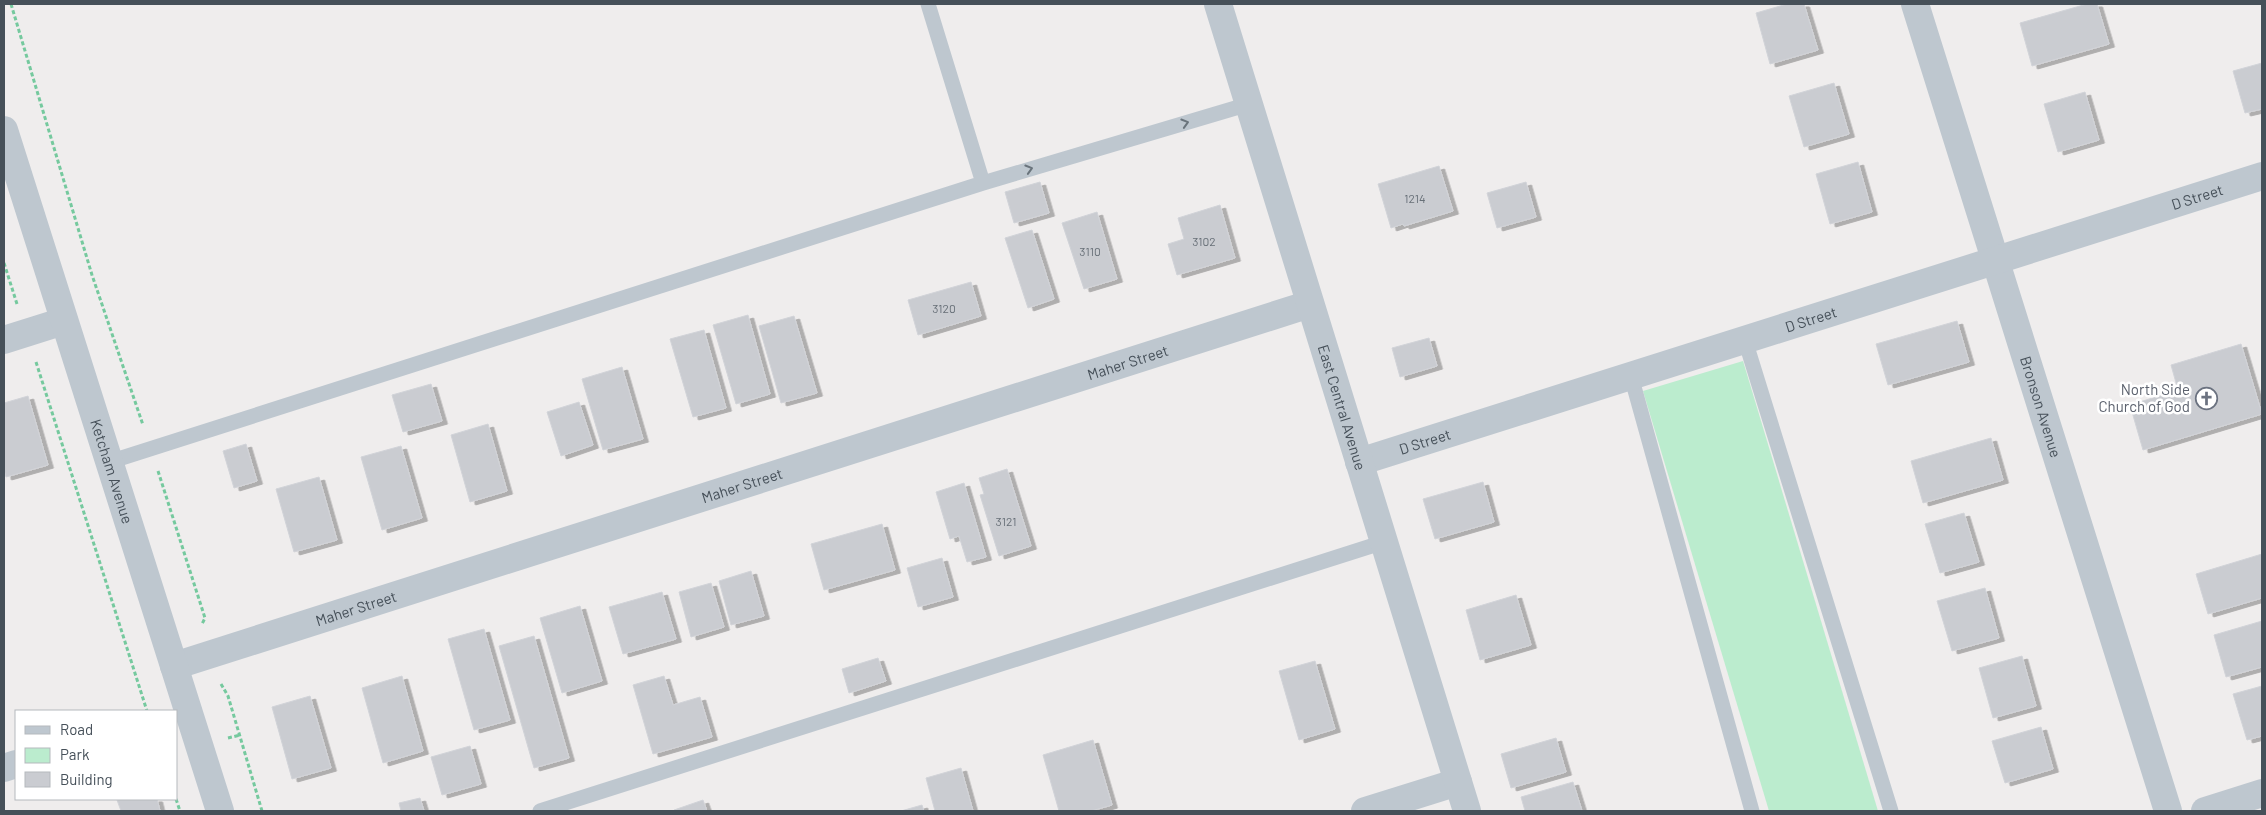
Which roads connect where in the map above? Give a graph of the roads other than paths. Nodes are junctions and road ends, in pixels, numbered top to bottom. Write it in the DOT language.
graph roads {
  1 [pos="928,4"];
  2 [pos="1218,4"];
  3 [pos="1915,4"];
  4 [pos="1249,104"];
  5 [pos="4,130"];
  6 [pos="2262,176"];
  7 [pos="983,183"];
  8 [pos="1996,261"];
  9 [pos="1310,304"];
  10 [pos="64,321"];
  11 [pos="15,336"];
  12 [pos="1745,340"];
  13 [pos="1631,376"];
  14 [pos="109,462"];
  15 [pos="1359,462"];
  16 [pos="1384,542"];
  17 [pos="174,666"];
  18 [pos="182,711"];
  19 [pos="1458,782"];
  20 [pos="2262,793"];
  21 [pos="220,811"];
  22 [pos="540,811"];
  23 [pos="1366,811"];
  24 [pos="1467,811"];
  25 [pos="1752,811"];
  26 [pos="1891,811"];
  27 [pos="2168,811"];
  28 [pos="2206,811"];
  1 -- 7 [label="lane"];
  2 -- 4 [label="street, East Central Avenue"];
  3 -- 8 [label="street, Bronson Avenue"];
  7 -- 4 [label="lane, one-way"];
  4 -- 9 [label="street, East Central Avenue"];
  5 -- 10 [label="street, Ketcham Avenue"];
  6 -- 8 [label="street, D Street"];
  7 -- 14 [label="lane"];
  8 -- 12 [label="street, D Street"];
  8 -- 27 [label="street, Bronson Avenue"];
  9 -- 15 [label="street, East Central Avenue"];
  9 -- 17 [label="street, Maher Street"];
  10 -- 11 [label="street"];
  10 -- 14 [label="street, Ketcham Avenue"];
  12 -- 13 [label="street, D Street"];
  12 -- 26 [label="lane"];
  13 -- 15 [label="street, D Street"];
  13 -- 25 [label="lane"];
  14 -- 17 [label="street, Ketcham Avenue"];
  15 -- 16 [label="street, East Central Avenue"];
  16 -- 19 [label="street, East Central Avenue"];
  16 -- 22 [label="lane"];
  17 -- 18 [label="street, Ketcham Avenue"];
  18 -- 21 [label="street, Ketcham Avenue"];
  19 -- 23 [label="street"];
  19 -- 24 [label="street, East Central Avenue"];
  20 -- 28 [label="street"];
}
